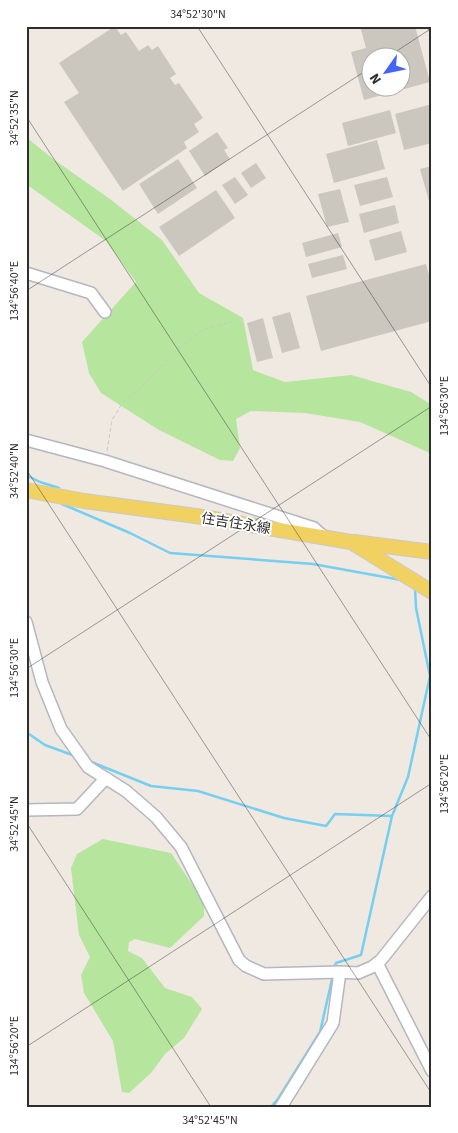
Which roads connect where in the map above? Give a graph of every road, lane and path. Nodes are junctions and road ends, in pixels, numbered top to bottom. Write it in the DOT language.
graph roads {
  1 [pos="26,273"];
  2 [pos="105,312"];
  3 [pos="236,320"];
  4 [pos="26,440"];
  5 [pos="105,461"];
  6 [pos="26,490"];
  7 [pos="323,536"];
  8 [pos="351,542"];
  9 [pos="432,552"];
  10 [pos="432,592"];
  11 [pos="26,622"];
  12 [pos="106,778"];
  13 [pos="26,810"];
  14 [pos="432,896"];
  15 [pos="377,963"];
  16 [pos="340,972"];
  17 [pos="432,1071"];
  18 [pos="281,1107"];
  1 -- 2 [label="street"];
  3 -- 5 [label="path"];
  4 -- 5 [label="street"];
  5 -- 7 [label="street"];
  6 -- 7 [label="main road, 住吉住永線"];
  7 -- 8 [label="main road, 住吉住永線"];
  8 -- 9 [label="main road"];
  8 -- 10 [label="main road, 住吉住永線"];
  11 -- 12 [label="street"];
  12 -- 13 [label="street"];
  12 -- 16 [label="street"];
  14 -- 15 [label="street"];
  15 -- 16 [label="street"];
  15 -- 17 [label="street"];
  16 -- 18 [label="street"];
}
